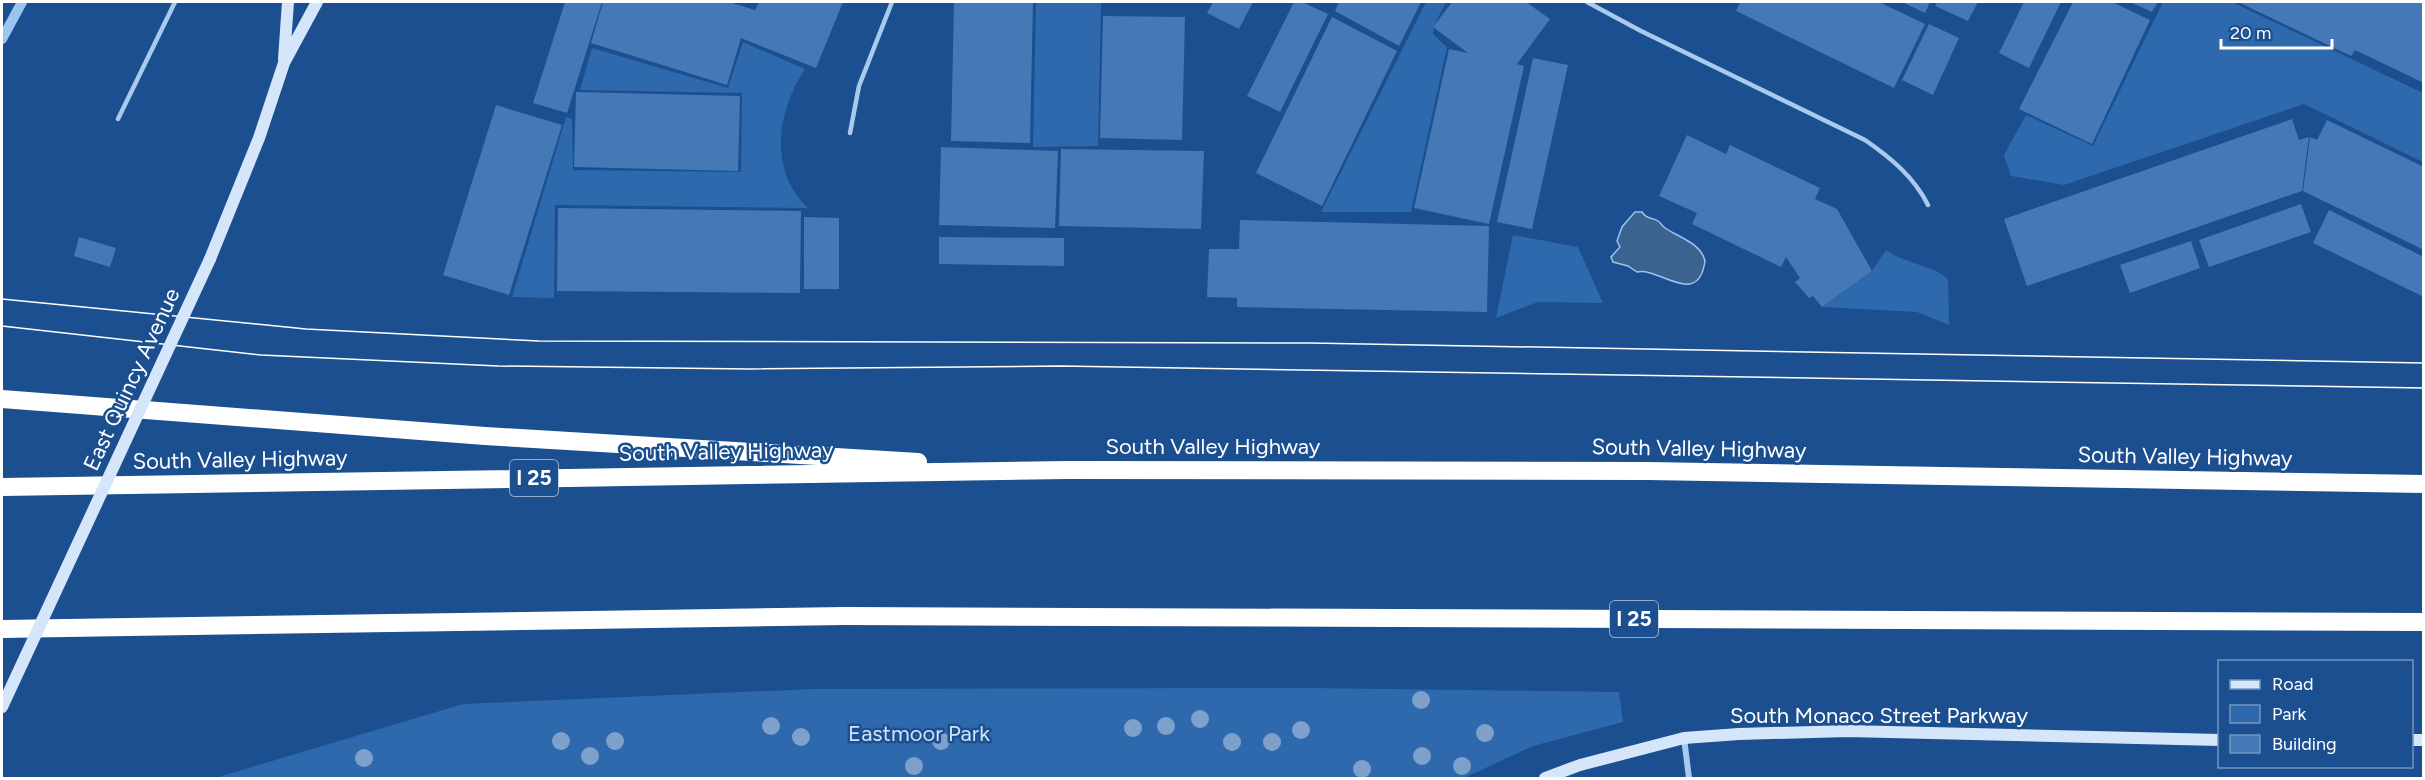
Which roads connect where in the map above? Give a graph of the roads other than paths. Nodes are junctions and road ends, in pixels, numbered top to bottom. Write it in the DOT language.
graph roads {
  1 [pos="174,2"];
  2 [pos="288,2"];
  3 [pos="317,2"];
  4 [pos="892,2"];
  5 [pos="1587,2"];
  6 [pos="284,63"];
  7 [pos="118,119"];
  8 [pos="850,133"];
  9 [pos="1928,205"];
  10 [pos="2,399"];
  11 [pos="1067,470"];
  12 [pos="2424,484"];
  13 [pos="2,486"];
  14 [pos="2424,622"];
  15 [pos="2,629"];
  16 [pos="2,707"];
  17 [pos="1684,738"];
  18 [pos="2218,740"];
  19 [pos="1545,778"];
  20 [pos="1689,778"];
  1 -- 7 [label="lane"];
  2 -- 6 [label="main road, East Quincy Avenue"];
  3 -- 6 [label="main road, East Quincy Avenue"];
  4 -- 8 [label="lane"];
  5 -- 9 [label="lane"];
  6 -- 16 [label="main road, East Quincy Avenue, bridge"];
  10 -- 11 [label="highway"];
  11 -- 12 [label="highway, South Valley Highway / I 25"];
  11 -- 13 [label="highway, South Valley Highway / I 25"];
  14 -- 15 [label="highway, I 25"];
  17 -- 18 [label="main road, South Monaco Street Parkway"];
  17 -- 19 [label="main road, South Monaco Street Parkway"];
  17 -- 20 [label="street"];
}
